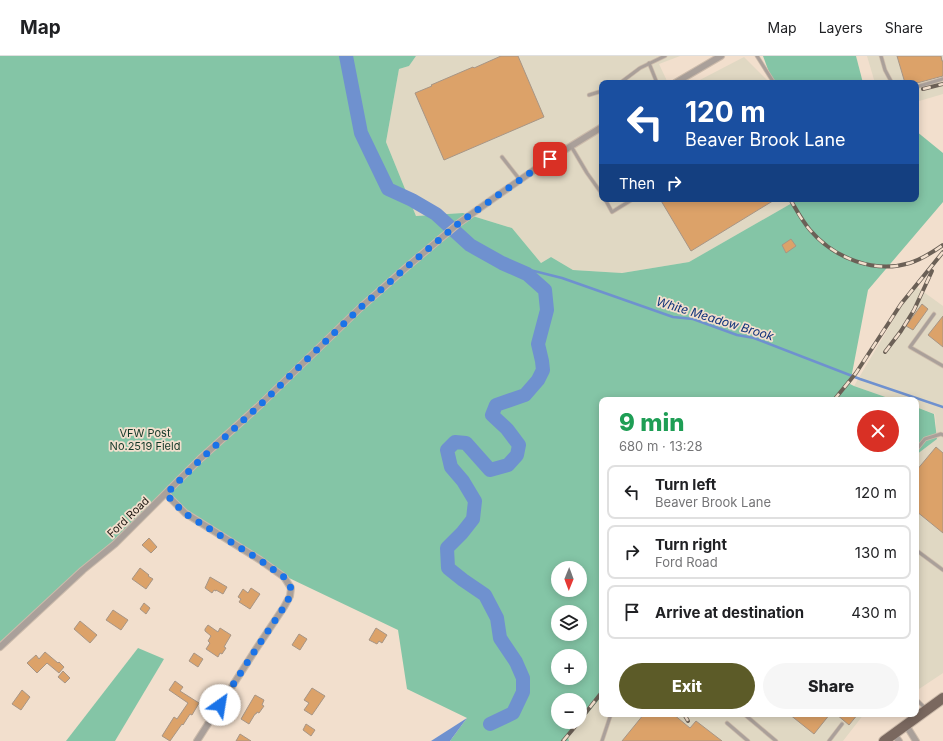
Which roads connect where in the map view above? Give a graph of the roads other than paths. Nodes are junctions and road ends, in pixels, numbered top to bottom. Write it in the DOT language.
graph roads {
  1 [pos="665,56"];
  2 [pos="722,56"];
  3 [pos="757,56"];
  4 [pos="881,56"];
  5 [pos="649,63"];
  6 [pos="943,79"];
  7 [pos="624,80"];
  8 [pos="656,80"];
  9 [pos="680,80"];
  10 [pos="772,80"];
  11 [pos="891,80"];
  12 [pos="919,86"];
  13 [pos="599,92"];
  14 [pos="589,95"];
  15 [pos="599,129"];
  16 [pos="571,146"];
  17 [pos="502,157"];
  18 [pos="520,180"];
  19 [pos="599,190"];
  20 [pos="607,202"];
  21 [pos="628,202"];
  22 [pos="934,314"];
  23 [pos="943,366"];
  24 [pos="943,435"];
  25 [pos="919,446"];
  26 [pos="166,494"];
  27 [pos="919,552"];
  28 [pos="943,570"];
  29 [pos="0,647"];
  30 [pos="943,698"];
  31 [pos="919,702"];
  32 [pos="927,710"];
  33 [pos="919,716"];
  34 [pos="610,717"];
  35 [pos="748,717"];
  36 [pos="917,717"];
  37 [pos="727,723"];
  38 [pos="842,724"];
  39 [pos="906,725"];
  40 [pos="896,737"];
  41 [pos="197,741"];
  42 [pos="602,741"];
  43 [pos="748,741"];
  44 [pos="776,741"];
  45 [pos="829,741"];
  46 [pos="884,741"];
  47 [pos="916,741"];
  1 -- 5 [label="lane"];
  2 -- 9 [label="street"];
  3 -- 10 [label="lane"];
  4 -- 11 [label="lane"];
  5 -- 7 [label="lane"];
  5 -- 8 [label="lane"];
  6 -- 12 [label="lane"];
  13 -- 14 [label="lane"];
  15 -- 16 [label="street, Ford Road"];
  16 -- 18 [label="street, Ford Road"];
  16 -- 19 [label="lane"];
  17 -- 18 [label="lane"];
  18 -- 26 [label="street, Ford Road"];
  20 -- 21 [label="lane"];
  22 -- 23 [label="lane"];
  24 -- 25 [label="lane"];
  26 -- 29 [label="street, Ford Road"];
  26 -- 41 [label="street"];
  27 -- 28 [label="lane"];
  30 -- 32 [label="main road"];
  31 -- 32 [label="lane"];
  32 -- 33 [label="main road"];
  34 -- 42 [label="lane"];
  35 -- 44 [label="lane"];
  36 -- 39 [label="main road"];
  37 -- 43 [label="lane"];
  38 -- 45 [label="lane"];
  39 -- 40 [label="main road"];
  39 -- 47 [label="street"];
  40 -- 46 [label="main road"];
}
